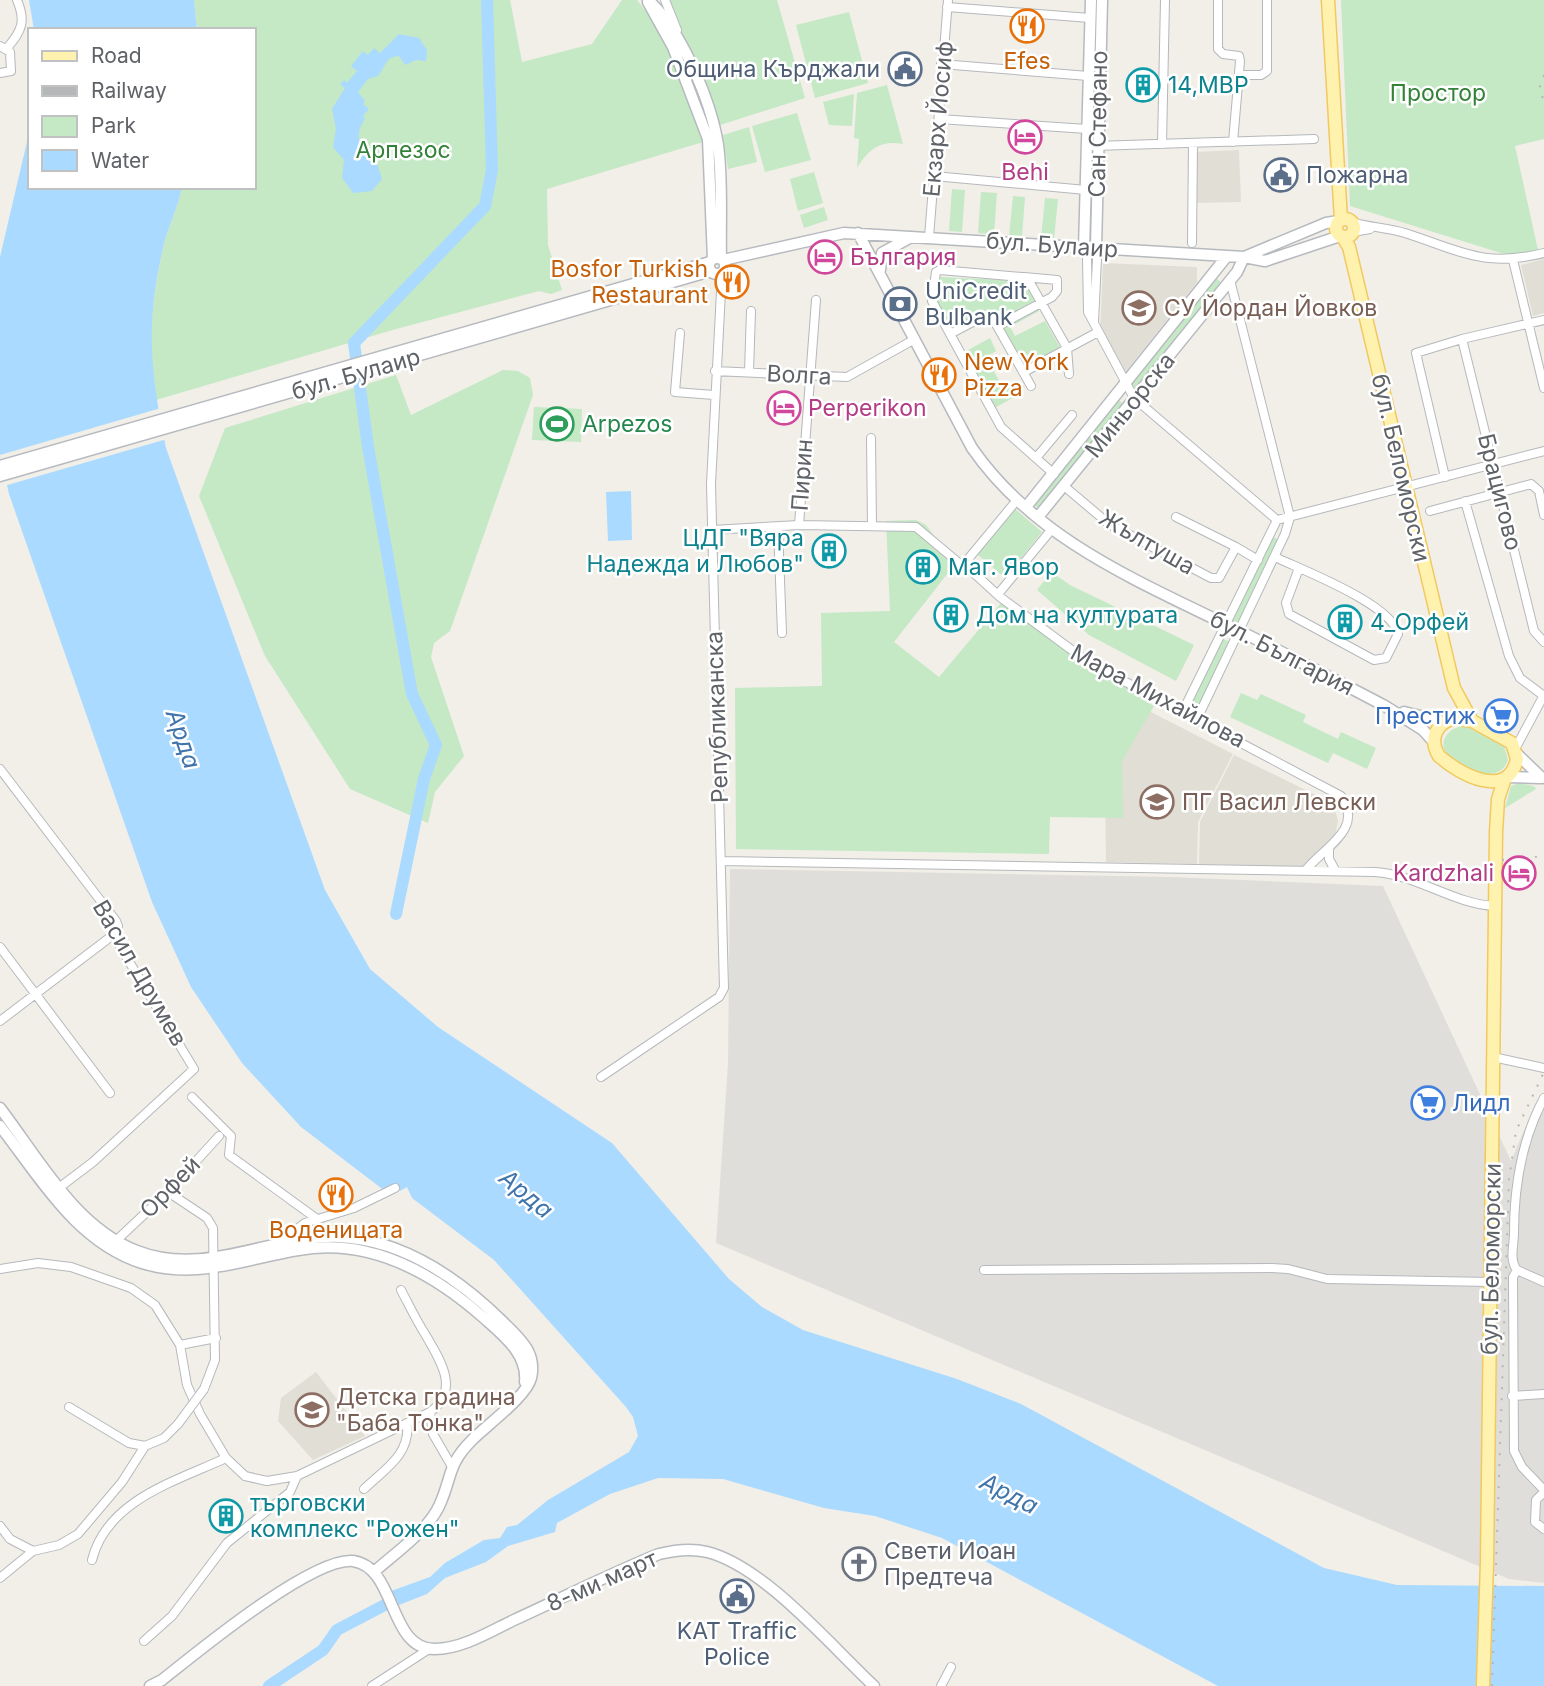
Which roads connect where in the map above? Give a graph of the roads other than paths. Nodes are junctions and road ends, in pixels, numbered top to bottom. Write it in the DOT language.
graph roads {
  1 [pos="17,0"];
  2 [pos="647,0"];
  3 [pos="665,0"];
  4 [pos="1090,0"];
  5 [pos="1102,0"];
  6 [pos="1165,0"];
  7 [pos="1218,0"];
  8 [pos="1267,0"];
  9 [pos="1328,0"];
  10 [pos="947,4"];
  11 [pos="1090,18"];
  12 [pos="681,40"];
  13 [pos="4,47"];
  14 [pos="941,64"];
  15 [pos="0,74"];
  16 [pos="1240,75"];
  17 [pos="1088,76"];
  18 [pos="939,119"];
  19 [pos="1087,129"];
  20 [pos="1314,139"];
  21 [pos="1233,142"];
  22 [pos="1193,143"];
  23 [pos="713,144"];
  24 [pos="1162,144"];
  25 [pos="1092,146"];
  26 [pos="934,176"];
  27 [pos="1086,190"];
  28 [pos="1346,231"];
  29 [pos="858,233"];
  30 [pos="913,236"];
  31 [pos="929,237"];
  32 [pos="1192,243"];
  33 [pos="1091,253"];
  34 [pos="1544,253"];
  35 [pos="1227,256"];
  36 [pos="1244,257"];
  37 [pos="1513,261"];
  38 [pos="717,265"];
  39 [pos="880,273"];
  40 [pos="1022,277"];
  41 [pos="1230,280"];
  42 [pos="817,300"];
  43 [pos="1043,301"];
  44 [pos="751,311"];
  45 [pos="1544,320"];
  46 [pos="1528,324"];
  47 [pos="998,326"];
  48 [pos="1096,329"];
  49 [pos="680,333"];
  50 [pos="950,334"];
  51 [pos="915,339"];
  52 [pos="1462,339"];
  53 [pos="432,347"];
  54 [pos="1067,348"];
  55 [pos="715,371"];
  56 [pos="749,372"];
  57 [pos="1024,372"];
  58 [pos="1069,374"];
  59 [pos="808,376"];
  60 [pos="1124,385"];
  61 [pos="1031,386"];
  62 [pos="1544,388"];
  63 [pos="714,394"];
  64 [pos="1134,398"];
  65 [pos="1072,415"];
  66 [pos="871,439"];
  67 [pos="1544,451"];
  68 [pos="1036,458"];
  69 [pos="1493,464"];
  70 [pos="0,466"];
  71 [pos="1054,474"];
  72 [pos="0,476"];
  73 [pos="1445,477"];
  74 [pos="1065,486"];
  75 [pos="1405,487"];
  76 [pos="1500,492"];
  77 [pos="1465,501"];
  78 [pos="1022,503"];
  79 [pos="1430,510"];
  80 [pos="1544,514"];
  81 [pos="1038,517"];
  82 [pos="1176,517"];
  83 [pos="1290,517"];
  84 [pos="1277,520"];
  85 [pos="799,525"];
  86 [pos="872,526"];
  87 [pos="778,527"];
  88 [pos="1052,529"];
  89 [pos="712,530"];
  90 [pos="1236,547"];
  91 [pos="1275,557"];
  92 [pos="1258,560"];
  93 [pos="964,564"];
  94 [pos="1299,568"];
  95 [pos="999,593"];
  96 [pos="1225,624"];
  97 [pos="1240,631"];
  98 [pos="782,633"];
  99 [pos="1544,642"];
  100 [pos="1454,688"];
  101 [pos="1544,696"];
  102 [pos="1385,706"];
  103 [pos="1183,711"];
  104 [pos="1197,719"];
  105 [pos="1446,721"];
  106 [pos="1472,721"];
  107 [pos="1434,742"];
  108 [pos="1513,747"];
  109 [pos="0,769"];
  110 [pos="1506,777"];
  111 [pos="1543,779"];
  112 [pos="1480,780"];
  113 [pos="1496,832"];
  114 [pos="1329,850"];
  115 [pos="722,861"];
  116 [pos="1307,870"];
  117 [pos="1335,870"];
  118 [pos="1495,906"];
  119 [pos="113,935"];
  120 [pos="0,947"];
  121 [pos="35,994"];
  122 [pos="0,1021"];
  123 [pos="1493,1056"];
  124 [pos="1544,1068"];
  125 [pos="600,1077"];
  126 [pos="110,1093"];
  127 [pos="192,1097"];
  128 [pos="1544,1098"];
  129 [pos="0,1108"];
  130 [pos="0,1126"];
  131 [pos="219,1136"];
  132 [pos="61,1187"];
  133 [pos="395,1188"];
  134 [pos="168,1192"];
  135 [pos="317,1219"];
  136 [pos="120,1237"];
  137 [pos="279,1243"];
  138 [pos="214,1264"];
  139 [pos="0,1269"];
  140 [pos="984,1270"];
  141 [pos="1517,1270"];
  142 [pos="1491,1282"];
  143 [pos="1544,1282"];
  144 [pos="401,1290"];
  145 [pos="216,1338"];
  146 [pos="180,1345"];
  147 [pos="522,1391"];
  148 [pos="1544,1394"];
  149 [pos="1512,1396"];
  150 [pos="69,1407"];
  151 [pos="430,1412"];
  152 [pos="407,1423"];
  153 [pos="145,1446"];
  154 [pos="226,1458"];
  155 [pos="451,1465"];
  156 [pos="297,1476"];
  157 [pos="364,1489"];
  158 [pos="1544,1491"];
  159 [pos="0,1526"];
  160 [pos="1544,1529"];
  161 [pos="33,1551"];
  162 [pos="92,1560"];
  163 [pos="377,1577"];
  164 [pos="0,1578"];
  165 [pos="144,1642"];
  166 [pos="429,1649"];
  167 [pos="951,1667"];
  168 [pos="150,1686"];
  169 [pos="372,1686"];
  170 [pos="874,1686"];
  171 [pos="941,1686"];
  172 [pos="1483,1686"];
  1 -- 13 [label="street"];
  2 -- 12 [label="main road"];
  2 -- 23 [label="main road, Републиканска"];
  3 -- 12 [label="street, Републиканска"];
  4 -- 11 [label="main road, Сан Стефано"];
  5 -- 25 [label="main road, Сан Стефано"];
  6 -- 24 [label="street"];
  7 -- 16 [label="street"];
  8 -- 16 [label="street"];
  9 -- 28 [label="main road, бул. Беломорски"];
  10 -- 11 [label="street"];
  10 -- 14 [label="street, Екзарх Йосиф"];
  11 -- 17 [label="main road, Сан Стефано"];
  12 -- 23 [label="main road, Републиканска"];
  13 -- 15 [label="street"];
  14 -- 17 [label="street"];
  14 -- 18 [label="street, Екзарх Йосиф"];
  16 -- 21 [label="street"];
  17 -- 19 [label="main road, Сан Стефано"];
  18 -- 19 [label="street"];
  18 -- 26 [label="street, Екзарх Йосиф"];
  19 -- 25 [label="main road, Сан Стефано"];
  20 -- 21 [label="street"];
  21 -- 22 [label="street"];
  22 -- 24 [label="street"];
  22 -- 32 [label="street"];
  23 -- 38 [label="main road, Републиканска"];
  24 -- 25 [label="street"];
  25 -- 27 [label="main road, Сан Стефано"];
  25 -- 33 [label="main road, Сан Стефано"];
  26 -- 27 [label="street"];
  26 -- 31 [label="street, Екзарх Йосиф"];
  27 -- 33 [label="main road, Сан Стефано"];
  28 -- 36 [label="main road, бул. Булаир"];
  28 -- 37 [label="street"];
  28 -- 75 [label="main road, бул. Беломорски"];
  29 -- 30 [label="main road, бул. Булаир"];
  29 -- 38 [label="main road, бул. Булаир"];
  29 -- 39 [label="main road, бул. България"];
  30 -- 31 [label="main road, бул. Булаир"];
  30 -- 39 [label="main road"];
  31 -- 33 [label="main road, бул. Булаир"];
  33 -- 35 [label="main road, бул. Булаир"];
  33 -- 48 [label="street, Сан Стефано"];
  34 -- 37 [label="street"];
  35 -- 36 [label="main road, бул. Булаир"];
  35 -- 60 [label="main road, Миньорска"];
  36 -- 41 [label="main road, Миньорска"];
  37 -- 46 [label="street"];
  38 -- 53 [label="main road, бул. Булаир"];
  38 -- 55 [label="street, Републиканска"];
  39 -- 51 [label="main road, бул. България"];
  40 -- 43 [label="street"];
  40 -- 43 [label="street"];
  40 -- 50 [label="street"];
  41 -- 64 [label="main road, Миньорска"];
  41 -- 83 [label="street"];
  42 -- 59 [label="street, Пирин"];
  43 -- 47 [label="street"];
  43 -- 54 [label="street"];
  44 -- 56 [label="street"];
  45 -- 46 [label="street"];
  46 -- 52 [label="street"];
  46 -- 62 [label="street"];
  47 -- 50 [label="street"];
  47 -- 57 [label="street"];
  48 -- 54 [label="street"];
  48 -- 60 [label="street, Сан Стефано"];
  49 -- 63 [label="street"];
  50 -- 68 [label="street"];
  51 -- 59 [label="street, Волга"];
  51 -- 78 [label="main road, бул. България"];
  52 -- 69 [label="street, Брацигово"];
  52 -- 73 [label="street"];
  53 -- 70 [label="main road, бул. Булаир"];
  53 -- 72 [label="main road, бул. Булаир"];
  54 -- 57 [label="street"];
  54 -- 58 [label="street"];
  55 -- 56 [label="street, Волга"];
  55 -- 63 [label="street, Републиканска"];
  56 -- 59 [label="street, Волга"];
  57 -- 61 [label="street"];
  59 -- 85 [label="street, Пирин"];
  60 -- 64 [label="street, Сан Стефано"];
  60 -- 71 [label="main road, Миньорска"];
  63 -- 89 [label="street, Републиканска"];
  64 -- 74 [label="main road, Миньорска"];
  64 -- 84 [label="street, Сан Стефано"];
  65 -- 68 [label="street"];
  66 -- 86 [label="street"];
  67 -- 69 [label="street"];
  68 -- 71 [label="street"];
  69 -- 73 [label="street"];
  69 -- 76 [label="street, Брацигово"];
  71 -- 78 [label="main road, Миньорска"];
  73 -- 75 [label="street"];
  74 -- 81 [label="main road, Миньорска"];
  74 -- 90 [label="street, Жълтуша"];
  75 -- 83 [label="street"];
  75 -- 100 [label="main road, бул. Беломорски"];
  76 -- 77 [label="street"];
  76 -- 80 [label="street"];
  76 -- 99 [label="street, Брацигово"];
  77 -- 79 [label="street"];
  77 -- 101 [label="street"];
  78 -- 81 [label="main road, бул. България"];
  78 -- 93 [label="street"];
  81 -- 88 [label="main road, бул. България"];
  82 -- 90 [label="street"];
  83 -- 84 [label="street"];
  83 -- 91 [label="street"];
  84 -- 92 [label="street"];
  85 -- 86 [label="street, Мара Михайлова"];
  85 -- 87 [label="street, Мара Михайлова"];
  86 -- 93 [label="street, Мара Михайлова"];
  87 -- 89 [label="street, Мара Михайлова"];
  87 -- 98 [label="street"];
  88 -- 95 [label="street"];
  88 -- 96 [label="main road, бул. България"];
  89 -- 115 [label="street, Републиканска"];
  90 -- 92 [label="street"];
  91 -- 94 [label="street"];
  91 -- 97 [label="street"];
  92 -- 96 [label="street"];
  93 -- 95 [label="street, Мара Михайлова"];
  94 -- 94 [label="street"];
  95 -- 103 [label="street, Мара Михайлова"];
  96 -- 97 [label="main road, бул. България"];
  96 -- 103 [label="street"];
  97 -- 102 [label="main road, бул. България"];
  97 -- 104 [label="street"];
  100 -- 105 [label="main road, бул. Беломорски"];
  100 -- 106 [label="main road, бул. Беломорски"];
  101 -- 108 [label="street"];
  102 -- 105 [label="main road, бул. България"];
  102 -- 107 [label="main road, бул. България"];
  103 -- 104 [label="street, Мара Михайлова"];
  104 -- 114 [label="street, Мара Михайлова"];
  105 -- 106 [label="main road"];
  105 -- 107 [label="main road"];
  106 -- 108 [label="main road"];
  107 -- 112 [label="main road"];
  108 -- 110 [label="main road"];
  108 -- 111 [label="main road"];
  109 -- 119 [label="street, Васил Друмев"];
  110 -- 111 [label="main road"];
  110 -- 112 [label="main road"];
  110 -- 113 [label="main road, бул. Беломорски"];
  112 -- 113 [label="main road, бул. Беломорски"];
  113 -- 118 [label="main road, бул. Беломорски"];
  114 -- 116 [label="street, Мара Михайлова"];
  114 -- 117 [label="street"];
  115 -- 116 [label="street"];
  115 -- 125 [label="street, Републиканска"];
  116 -- 117 [label="street"];
  117 -- 118 [label="street"];
  118 -- 123 [label="main road, бул. Беломорски"];
  119 -- 121 [label="street"];
  119 -- 132 [label="street, Васил Друмев"];
  120 -- 121 [label="street"];
  121 -- 122 [label="street"];
  121 -- 126 [label="street"];
  123 -- 124 [label="street"];
  123 -- 142 [label="main road, бул. Беломорски"];
  127 -- 135 [label="street"];
  128 -- 141 [label="street"];
  129 -- 132 [label="main road"];
  130 -- 138 [label="main road"];
  131 -- 134 [label="street, Орфей"];
  132 -- 138 [label="main road"];
  133 -- 135 [label="street"];
  134 -- 136 [label="street, Орфей"];
  134 -- 138 [label="street"];
  135 -- 137 [label="street"];
  137 -- 138 [label="main road"];
  137 -- 147 [label="main road"];
  138 -- 145 [label="street"];
  138 -- 147 [label="main road"];
  139 -- 146 [label="street"];
  140 -- 142 [label="street"];
  141 -- 143 [label="street"];
  141 -- 149 [label="street"];
  142 -- 172 [label="main road, бул. Беломорски"];
  144 -- 151 [label="street"];
  145 -- 146 [label="street"];
  145 -- 153 [label="street, bridge"];
  146 -- 154 [label="street"];
  147 -- 155 [label="main road"];
  148 -- 149 [label="street"];
  149 -- 158 [label="street"];
  150 -- 153 [label="street"];
  151 -- 152 [label="street"];
  151 -- 155 [label="street"];
  152 -- 156 [label="street"];
  152 -- 157 [label="street"];
  153 -- 161 [label="street"];
  154 -- 156 [label="street"];
  154 -- 162 [label="street"];
  155 -- 163 [label="main road"];
  156 -- 165 [label="street"];
  158 -- 160 [label="street"];
  159 -- 161 [label="street"];
  161 -- 164 [label="street"];
  163 -- 166 [label="main road"];
  163 -- 168 [label="main road"];
  166 -- 169 [label="street"];
  166 -- 170 [label="main road, 8-ми март"];
  167 -- 171 [label="street"];
}
